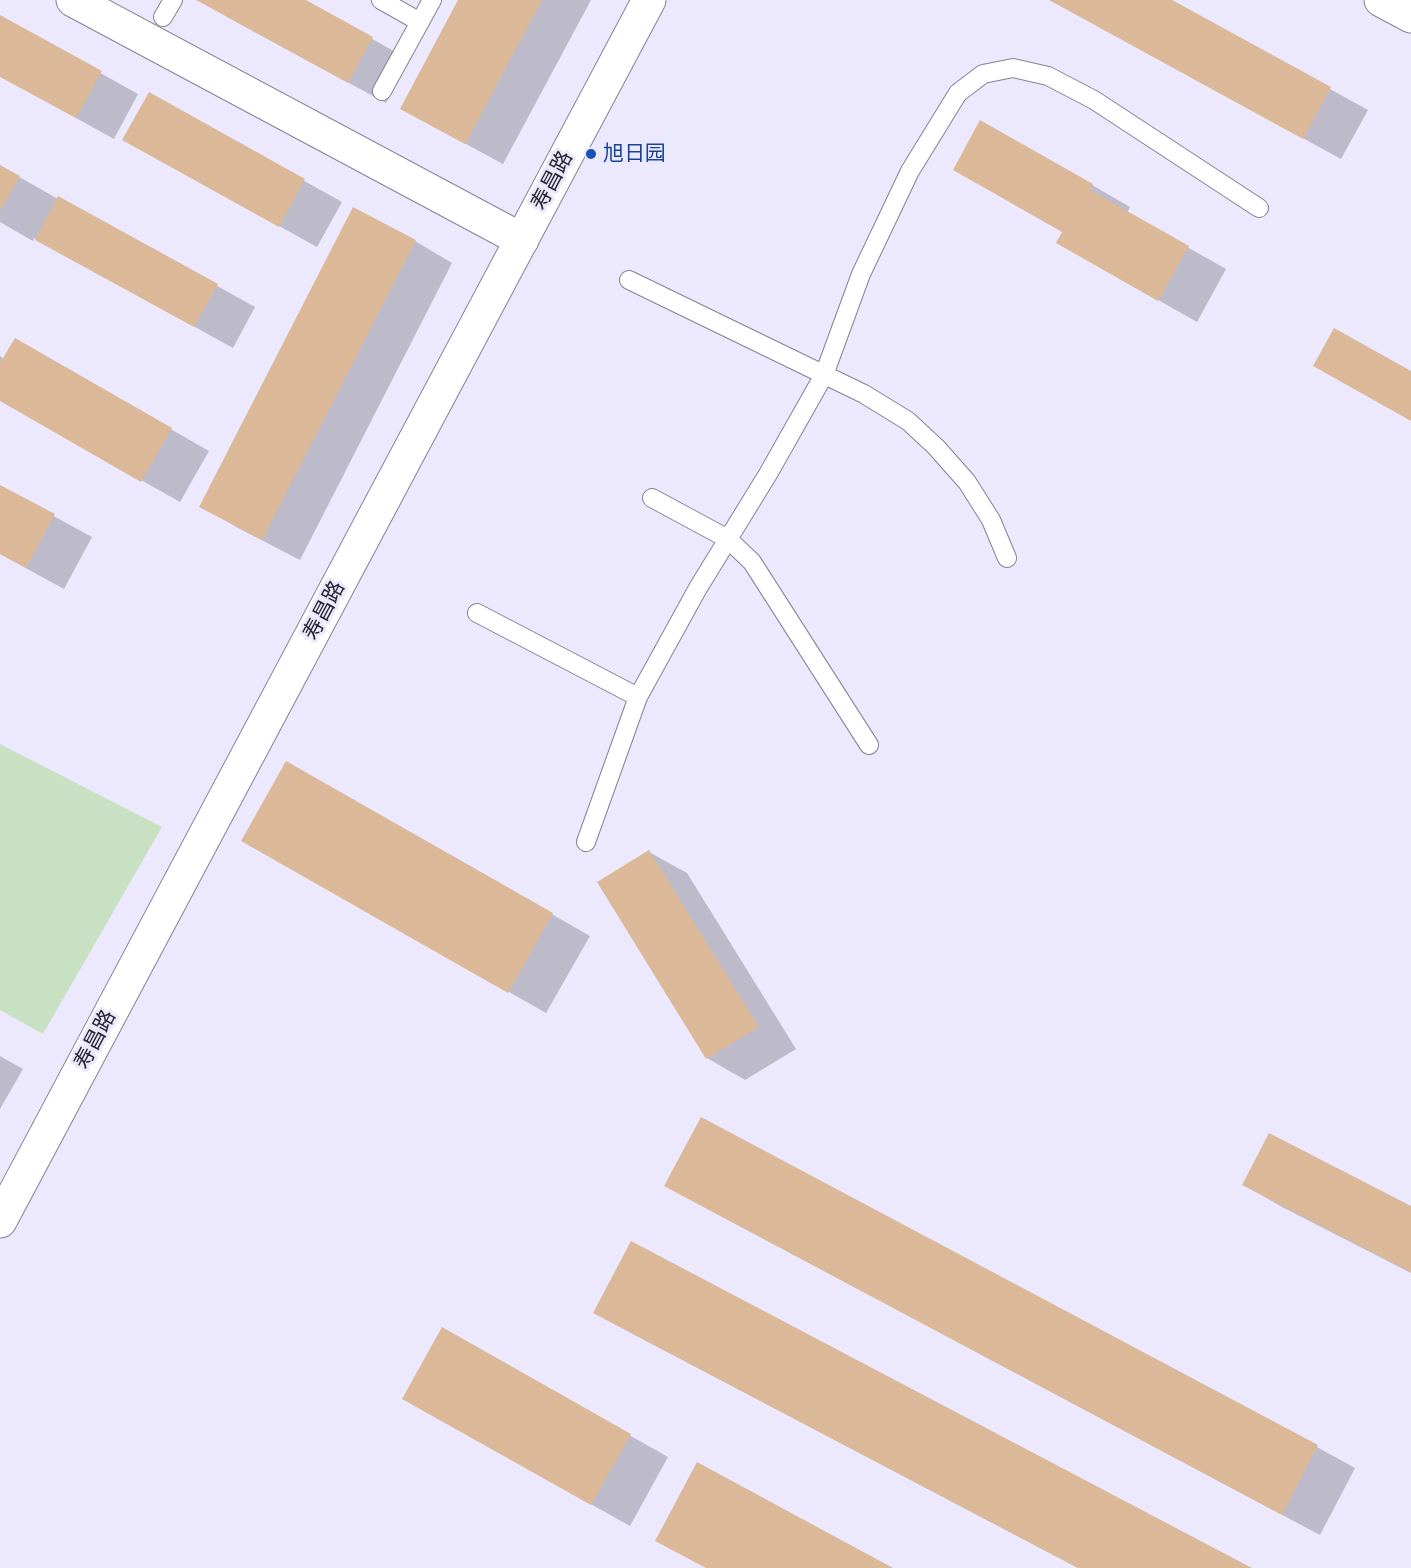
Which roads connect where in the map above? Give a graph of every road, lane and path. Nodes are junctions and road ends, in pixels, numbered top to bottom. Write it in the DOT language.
graph roads {
  1 [pos="73,0"];
  2 [pos="173,0"];
  3 [pos="381,0"];
  4 [pos="432,0"];
  5 [pos="627,0"];
  6 [pos="649,0"];
  7 [pos="1381,0"];
  8 [pos="1411,16"];
  9 [pos="163,17"];
  10 [pos="420,22"];
  11 [pos="382,91"];
  12 [pos="1259,208"];
  13 [pos="513,235"];
  14 [pos="629,280"];
  15 [pos="824,375"];
  16 [pos="652,498"];
  17 [pos="728,538"];
  18 [pos="1006,558"];
  19 [pos="477,613"];
  20 [pos="638,698"];
  21 [pos="869,746"];
  22 [pos="586,842"];
  23 [pos="0,1179"];
  24 [pos="0,1221"];
  1 -- 13 [label="street"];
  2 -- 9 [label="lane"];
  3 -- 10 [label="lane"];
  4 -- 10 [label="lane"];
  5 -- 13 [label="street, 寿昌路"];
  6 -- 13 [label="street, 寿昌路"];
  7 -- 8 [label="street"];
  10 -- 11 [label="lane"];
  12 -- 15 [label="lane"];
  13 -- 23 [label="street, 寿昌路"];
  13 -- 24 [label="street, 寿昌路"];
  14 -- 15 [label="lane"];
  15 -- 17 [label="lane"];
  15 -- 18 [label="lane"];
  16 -- 17 [label="lane"];
  17 -- 20 [label="lane"];
  17 -- 21 [label="lane"];
  19 -- 20 [label="lane"];
  20 -- 22 [label="lane"];
}
